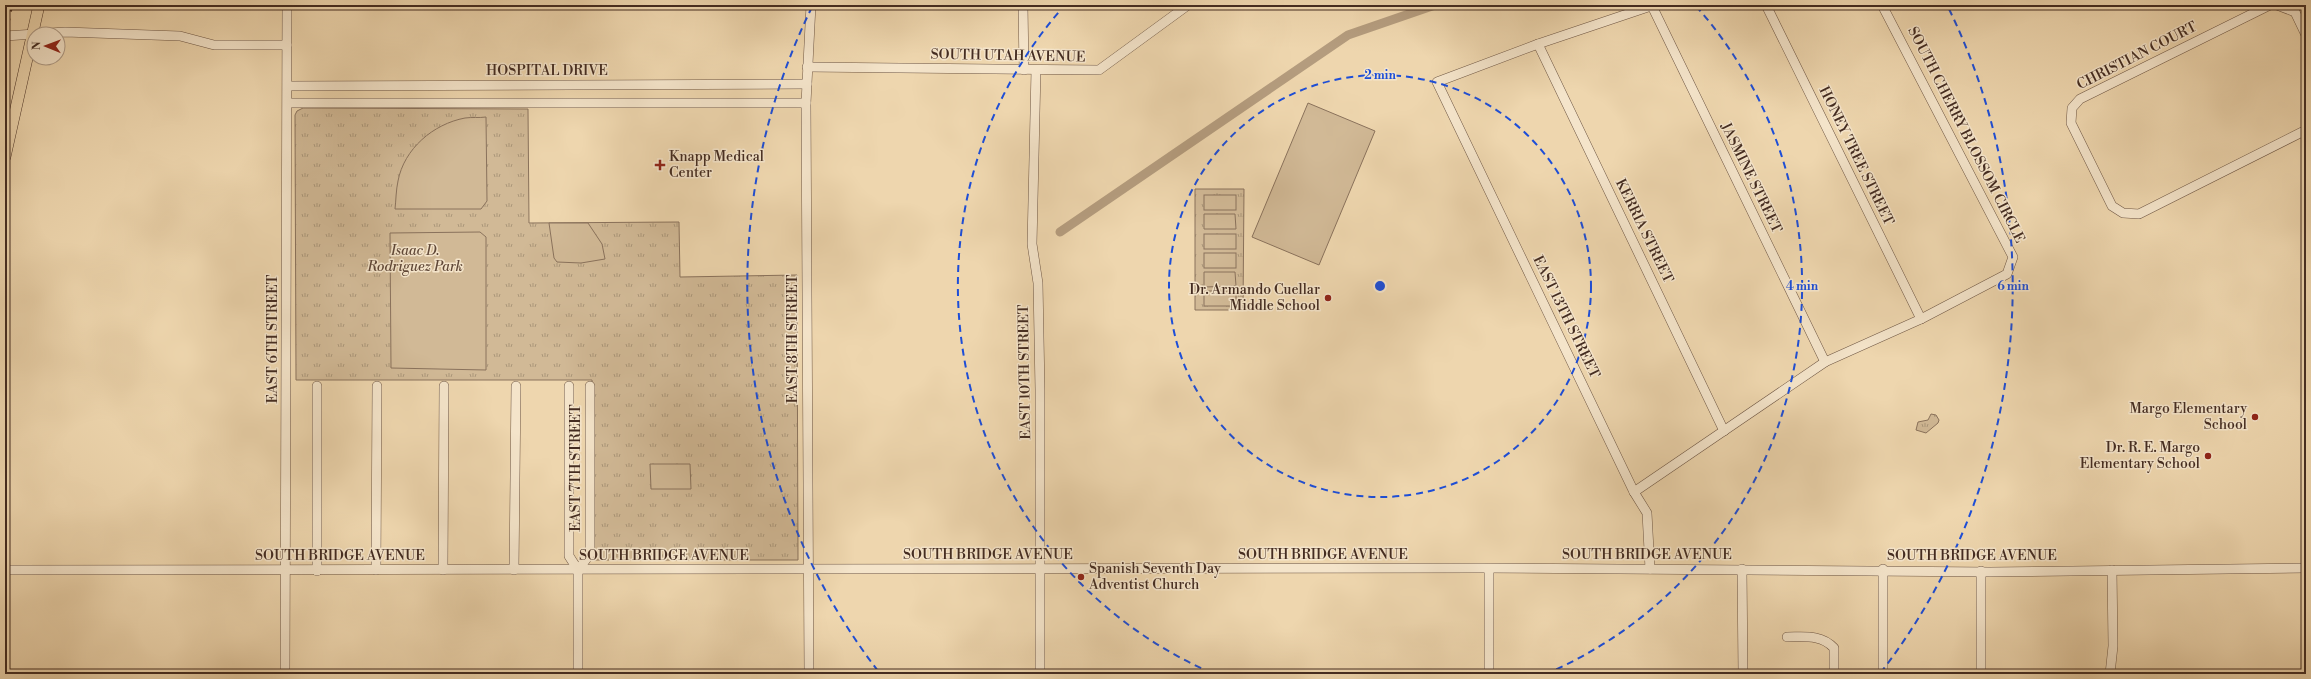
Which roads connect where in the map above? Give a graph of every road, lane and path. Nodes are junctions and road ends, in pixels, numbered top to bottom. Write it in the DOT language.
graph roads {
  1 [pos="39,5"];
  2 [pos="287,5"];
  3 [pos="811,5"];
  4 [pos="1023,5"];
  5 [pos="1188,5"];
  6 [pos="1653,5"];
  7 [pos="1766,5"];
  8 [pos="1882,5"];
  9 [pos="2270,5"];
  10 [pos="2277,5"];
  11 [pos="34,26"];
  12 [pos="26,34"];
  13 [pos="66,34"];
  14 [pos="2306,35"];
  15 [pos="5,36"];
  16 [pos="1538,44"];
  17 [pos="287,45"];
  18 [pos="26,64"];
  19 [pos="807,67"];
  20 [pos="1024,70"];
  21 [pos="1036,70"];
  22 [pos="807,84"];
  23 [pos="288,86"];
  24 [pos="288,103"];
  25 [pos="806,103"];
  26 [pos="2306,130"];
  27 [pos="5,156"];
  28 [pos="1921,318"];
  29 [pos="1824,362"];
  30 [pos="317,386"];
  31 [pos="377,386"];
  32 [pos="444,386"];
  33 [pos="516,386"];
  34 [pos="569,386"];
  35 [pos="590,386"];
  36 [pos="1724,431"];
  37 [pos="1634,492"];
  38 [pos="1489,568"];
  39 [pos="2306,568"];
  40 [pos="1039,569"];
  41 [pos="1742,569"];
  42 [pos="1883,569"];
  43 [pos="5,570"];
  44 [pos="376,570"];
  45 [pos="443,570"];
  46 [pos="514,570"];
  47 [pos="578,570"];
  48 [pos="808,570"];
  49 [pos="1650,570"];
  50 [pos="2112,570"];
  51 [pos="286,571"];
  52 [pos="317,571"];
  53 [pos="1981,571"];
  54 [pos="1787,637"];
  55 [pos="285,674"];
  56 [pos="578,674"];
  57 [pos="809,674"];
  58 [pos="1040,674"];
  59 [pos="1489,674"];
  60 [pos="1743,674"];
  61 [pos="1834,674"];
  62 [pos="1883,674"];
  63 [pos="1981,674"];
  64 [pos="2110,674"];
  1 -- 11 [label="main road"];
  2 -- 17 [label="street, EAST 6TH STREET"];
  3 -- 19 [label="street, EAST 8TH STREET"];
  4 -- 20 [label="street"];
  5 -- 21 [label="street, SOUTH UTAH AVENUE"];
  6 -- 16 [label="street"];
  6 -- 29 [label="street, JASMINE STREET"];
  7 -- 28 [label="street, HONEY TREE STREET"];
  8 -- 28 [label="street, SOUTH CHERRY BLOSSOM CIRCLE"];
  9 -- 26 [label="street, CHRISTIAN COURT"];
  10 -- 14 [label="street"];
  12 -- 15 [label="street"];
  13 -- 17 [label="street"];
  16 -- 36 [label="street, KERRIA STREET"];
  16 -- 37 [label="street, EAST 13TH STREET"];
  17 -- 23 [label="street, EAST 6TH STREET"];
  18 -- 27 [label="main road"];
  19 -- 20 [label="street, SOUTH UTAH AVENUE"];
  19 -- 22 [label="street, EAST 8TH STREET"];
  20 -- 21 [label="street, SOUTH UTAH AVENUE"];
  21 -- 40 [label="street, EAST 10TH STREET"];
  22 -- 23 [label="street, HOSPITAL DRIVE"];
  22 -- 25 [label="street, EAST 8TH STREET"];
  23 -- 24 [label="street, EAST 6TH STREET"];
  24 -- 25 [label="street"];
  24 -- 51 [label="street, EAST 6TH STREET"];
  25 -- 48 [label="street, EAST 8TH STREET"];
  28 -- 29 [label="street"];
  29 -- 36 [label="street"];
  30 -- 52 [label="street"];
  31 -- 44 [label="street"];
  32 -- 45 [label="street"];
  33 -- 46 [label="street"];
  34 -- 47 [label="street, EAST 7TH STREET"];
  35 -- 47 [label="street, EAST 7TH STREET"];
  36 -- 37 [label="street"];
  37 -- 49 [label="street, EAST 13TH STREET"];
  38 -- 40 [label="street, SOUTH BRIDGE AVENUE"];
  38 -- 49 [label="street, SOUTH BRIDGE AVENUE"];
  38 -- 59 [label="street"];
  39 -- 50 [label="street, SOUTH BRIDGE AVENUE"];
  40 -- 48 [label="street, SOUTH BRIDGE AVENUE"];
  40 -- 58 [label="street, EAST 10TH STREET"];
  41 -- 42 [label="street, SOUTH BRIDGE AVENUE"];
  41 -- 49 [label="street, SOUTH BRIDGE AVENUE"];
  41 -- 60 [label="street"];
  42 -- 53 [label="street, SOUTH BRIDGE AVENUE"];
  42 -- 62 [label="street"];
  43 -- 51 [label="street, SOUTH BRIDGE AVENUE"];
  44 -- 45 [label="street, SOUTH BRIDGE AVENUE"];
  44 -- 52 [label="street, SOUTH BRIDGE AVENUE"];
  45 -- 46 [label="street, SOUTH BRIDGE AVENUE"];
  46 -- 47 [label="street, SOUTH BRIDGE AVENUE"];
  47 -- 48 [label="street, SOUTH BRIDGE AVENUE"];
  47 -- 56 [label="street, EAST 7TH STREET"];
  48 -- 57 [label="street, EAST 8TH STREET"];
  50 -- 53 [label="street, SOUTH BRIDGE AVENUE"];
  50 -- 64 [label="street"];
  51 -- 52 [label="street, SOUTH BRIDGE AVENUE"];
  51 -- 55 [label="street, EAST 6TH STREET"];
  53 -- 63 [label="street"];
  54 -- 61 [label="street"];
}
